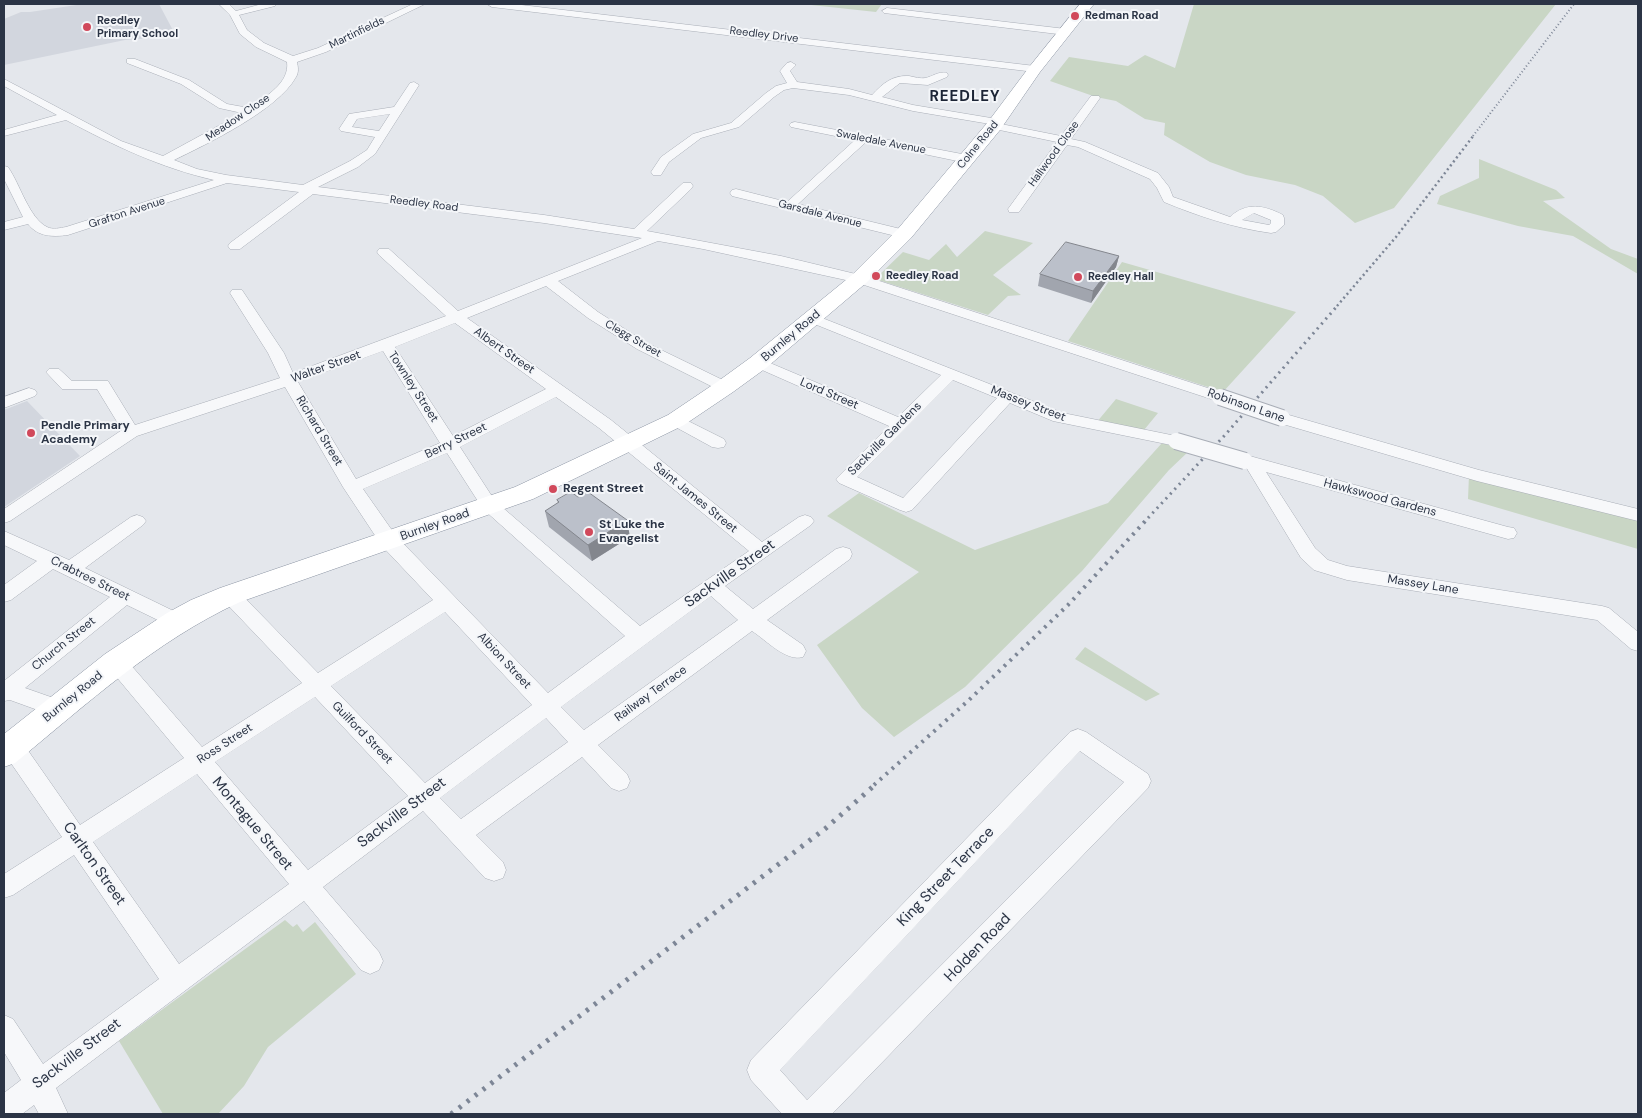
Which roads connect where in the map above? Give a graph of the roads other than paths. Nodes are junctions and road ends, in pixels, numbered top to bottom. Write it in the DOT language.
graph roads {
  1 [pos="224,4"];
  2 [pos="272,4"];
  3 [pos="420,4"];
  4 [pos="492,4"];
  5 [pos="1087,4"];
  6 [pos="887,11"];
  7 [pos="234,14"];
  8 [pos="1066,32"];
  9 [pos="292,60"];
  10 [pos="132,61"];
  11 [pos="791,65"];
  12 [pos="1035,69"];
  13 [pos="943,75"];
  14 [pos="4,82"];
  15 [pos="414,85"];
  16 [pos="792,85"];
  17 [pos="9,89"];
  18 [pos="875,98"];
  19 [pos="1094,98"];
  20 [pos="398,110"];
  21 [pos="250,112"];
  22 [pos="68,116"];
  23 [pos="996,124"];
  24 [pos="795,125"];
  25 [pos="4,133"];
  26 [pos="382,135"];
  27 [pos="863,139"];
  28 [pos="1065,140"];
  29 [pos="967,159"];
  30 [pos="164,161"];
  31 [pos="657,172"];
  32 [pos="5,173"];
  33 [pos="226,178"];
  34 [pos="687,186"];
  35 [pos="307,190"];
  36 [pos="736,193"];
  37 [pos="790,206"];
  38 [pos="1014,208"];
  39 [pos="31,219"];
  40 [pos="1233,221"];
  41 [pos="4,226"];
  42 [pos="638,233"];
  43 [pos="904,234"];
  44 [pos="659,236"];
  45 [pos="235,246"];
  46 [pos="384,252"];
  47 [pos="860,279"];
  48 [pos="547,280"];
  49 [pos="237,293"];
  50 [pos="455,316"];
  51 [pos="812,318"];
  52 [pos="386,345"];
  53 [pos="758,363"];
  54 [pos="54,372"];
  55 [pos="952,373"];
  56 [pos="289,380"];
  57 [pos="725,387"];
  58 [pos="557,390"];
  59 [pos="29,393"];
  60 [pos="1008,396"];
  61 [pos="4,403"];
  62 [pos="676,420"];
  63 [pos="900,424"];
  64 [pos="131,432"];
  65 [pos="718,443"];
  66 [pos="630,444"];
  67 [pos="450,445"];
  68 [pos="1248,462"];
  69 [pos="352,487"];
  70 [pos="489,505"];
  71 [pos="1638,515"];
  72 [pos="4,517"];
  73 [pos="137,521"];
  74 [pos="805,521"];
  75 [pos="1508,533"];
  76 [pos="4,537"];
  77 [pos="389,541"];
  78 [pos="761,551"];
  79 [pos="843,554"];
  80 [pos="51,560"];
  81 [pos="70,569"];
  82 [pos="713,587"];
  83 [pos="4,595"];
  84 [pos="230,595"];
  85 [pos="125,596"];
  86 [pos="446,601"];
  87 [pos="752,620"];
  88 [pos="177,621"];
  89 [pos="639,637"];
  90 [pos="1638,644"];
  91 [pos="796,651"];
  92 [pos="116,662"];
  93 [pos="316,685"];
  94 [pos="5,691"];
  95 [pos="546,706"];
  96 [pos="57,708"];
  97 [pos="583,743"];
  98 [pos="8,750"];
  99 [pos="199,761"];
  100 [pos="619,780"];
  101 [pos="1140,781"];
  102 [pos="423,797"];
  103 [pos="459,834"];
  104 [pos="77,840"];
  105 [pos="494,870"];
  106 [pos="304,886"];
  107 [pos="4,887"];
  108 [pos="370,961"];
  109 [pos="176,981"];
  110 [pos="4,1028"];
  111 [pos="38,1084"];
  112 [pos="4,1110"];
  113 [pos="54,1114"];
  114 [pos="801,1114"];
  115 [pos="813,1114"];
  1 -- 7 [label="street"];
  2 -- 7 [label="street"];
  3 -- 9 [label="street, Martinfields"];
  4 -- 12 [label="street, Reedley Drive"];
  5 -- 8 [label="highway, Colne Road"];
  6 -- 8 [label="street"];
  7 -- 9 [label="street"];
  8 -- 12 [label="highway, Colne Road"];
  9 -- 21 [label="street, Meadow Close"];
  10 -- 21 [label="street"];
  11 -- 16 [label="street"];
  12 -- 23 [label="highway, Colne Road"];
  13 -- 18 [label="street"];
  14 -- 17 [label="street, Reedley Road"];
  15 -- 20 [label="street"];
  16 -- 18 [label="street"];
  16 -- 31 [label="street"];
  17 -- 22 [label="street, Reedley Road"];
  18 -- 23 [label="street"];
  19 -- 28 [label="street, Hallwood Close"];
  20 -- 26 [label="street"];
  20 -- 26 [label="street"];
  21 -- 30 [label="street, Meadow Close"];
  22 -- 25 [label="street"];
  22 -- 30 [label="street, Reedley Road"];
  23 -- 28 [label="street"];
  23 -- 29 [label="highway, Colne Road"];
  24 -- 27 [label="street, Swaledale Avenue"];
  26 -- 35 [label="street"];
  27 -- 29 [label="street, Swaledale Avenue"];
  27 -- 37 [label="street"];
  28 -- 38 [label="street, Hallwood Close"];
  28 -- 40 [label="street"];
  29 -- 43 [label="highway, Colne Road"];
  30 -- 33 [label="street, Reedley Road"];
  32 -- 39 [label="street"];
  33 -- 35 [label="street, Reedley Road"];
  33 -- 39 [label="street, Grafton Avenue"];
  34 -- 42 [label="street"];
  35 -- 42 [label="street, Reedley Road"];
  35 -- 45 [label="street"];
  36 -- 37 [label="street, Garsdale Avenue"];
  37 -- 43 [label="street, Garsdale Avenue"];
  39 -- 41 [label="street"];
  42 -- 44 [label="street, Reedley Road"];
  43 -- 47 [label="highway, Colne Road"];
  44 -- 47 [label="street, Reedley Road"];
  44 -- 48 [label="street, Walter Street"];
  46 -- 50 [label="street, Albert Street"];
  47 -- 51 [label="highway, Burnley Road"];
  47 -- 71 [label="street, Robinson Lane, bridge"];
  48 -- 50 [label="street, Walter Street"];
  48 -- 57 [label="street, Clegg Street"];
  49 -- 56 [label="street, Richard Street"];
  50 -- 52 [label="street, Walter Street"];
  50 -- 58 [label="street, Albert Street"];
  51 -- 53 [label="highway, Burnley Road"];
  51 -- 55 [label="street, Massey Street"];
  52 -- 56 [label="street, Walter Street"];
  52 -- 67 [label="street, Townley Street"];
  53 -- 57 [label="highway, Burnley Road"];
  53 -- 63 [label="street, Lord Street"];
  54 -- 64 [label="street"];
  55 -- 60 [label="street, Massey Street"];
  55 -- 63 [label="street, Sackville Gardens"];
  56 -- 64 [label="street, Walter Street"];
  56 -- 69 [label="street, Richard Street"];
  57 -- 62 [label="highway, Burnley Road"];
  58 -- 66 [label="street, Albert Street"];
  58 -- 67 [label="street, Berry Street"];
  59 -- 61 [label="street"];
  60 -- 63 [label="street, Sackville Gardens"];
  60 -- 68 [label="street, Massey Street, bridge"];
  62 -- 65 [label="street"];
  62 -- 66 [label="highway, Burnley Road"];
  64 -- 72 [label="street, Walter Street"];
  66 -- 70 [label="highway, Burnley Road"];
  66 -- 78 [label="street, Saint James Street"];
  67 -- 69 [label="street, Berry Street"];
  67 -- 70 [label="street, Townley Street"];
  68 -- 75 [label="street, Hawkswood Gardens"];
  68 -- 90 [label="street, Massey Lane"];
  69 -- 77 [label="street, Richard Street"];
  70 -- 77 [label="highway, Burnley Road"];
  70 -- 89 [label="street"];
  73 -- 81 [label="street"];
  74 -- 78 [label="street, Sackville Street"];
  76 -- 80 [label="street, Crabtree Street"];
  77 -- 84 [label="highway, Burnley Road"];
  77 -- 86 [label="street, Albion Street"];
  78 -- 82 [label="street, Sackville Street"];
  79 -- 87 [label="street, Railway Terrace"];
  80 -- 81 [label="street, Crabtree Street"];
  80 -- 83 [label="street"];
  81 -- 85 [label="street, Crabtree Street"];
  82 -- 87 [label="street"];
  82 -- 89 [label="street, Sackville Street"];
  84 -- 88 [label="highway, Burnley Road"];
  84 -- 93 [label="street, Guilford Street"];
  85 -- 88 [label="street, Crabtree Street"];
  85 -- 94 [label="street, Church Street"];
  86 -- 93 [label="street, Ross Street"];
  86 -- 95 [label="street, Albion Street"];
  87 -- 91 [label="street"];
  87 -- 97 [label="street, Railway Terrace"];
  88 -- 92 [label="highway, Burnley Road"];
  89 -- 95 [label="street, Sackville Street"];
  92 -- 96 [label="highway, Burnley Road"];
  92 -- 99 [label="street, Montague Street"];
  93 -- 99 [label="street, Ross Street"];
  93 -- 102 [label="street, Guilford Street"];
  94 -- 96 [label="street"];
  95 -- 97 [label="street, Albion Street"];
  95 -- 102 [label="street, Sackville Street"];
  96 -- 98 [label="highway, Burnley Road"];
  97 -- 100 [label="street, Albion Street"];
  97 -- 103 [label="street, Railway Terrace"];
  98 -- 104 [label="street, Carlton Street"];
  99 -- 104 [label="street, Ross Street"];
  99 -- 106 [label="street, Montague Street"];
  101 -- 114 [label="street, King Street Terrace"];
  101 -- 115 [label="street, Holden Road"];
  102 -- 103 [label="street, Guilford Street"];
  102 -- 106 [label="street, Sackville Street"];
  103 -- 105 [label="street, Guilford Street"];
  104 -- 107 [label="street, Ross Street"];
  104 -- 109 [label="street, Carlton Street"];
  106 -- 108 [label="street, Montague Street"];
  106 -- 109 [label="street, Sackville Street"];
  109 -- 111 [label="street, Sackville Street"];
  110 -- 111 [label="street"];
  111 -- 112 [label="street, Sackville Street"];
  111 -- 113 [label="street"];
}
